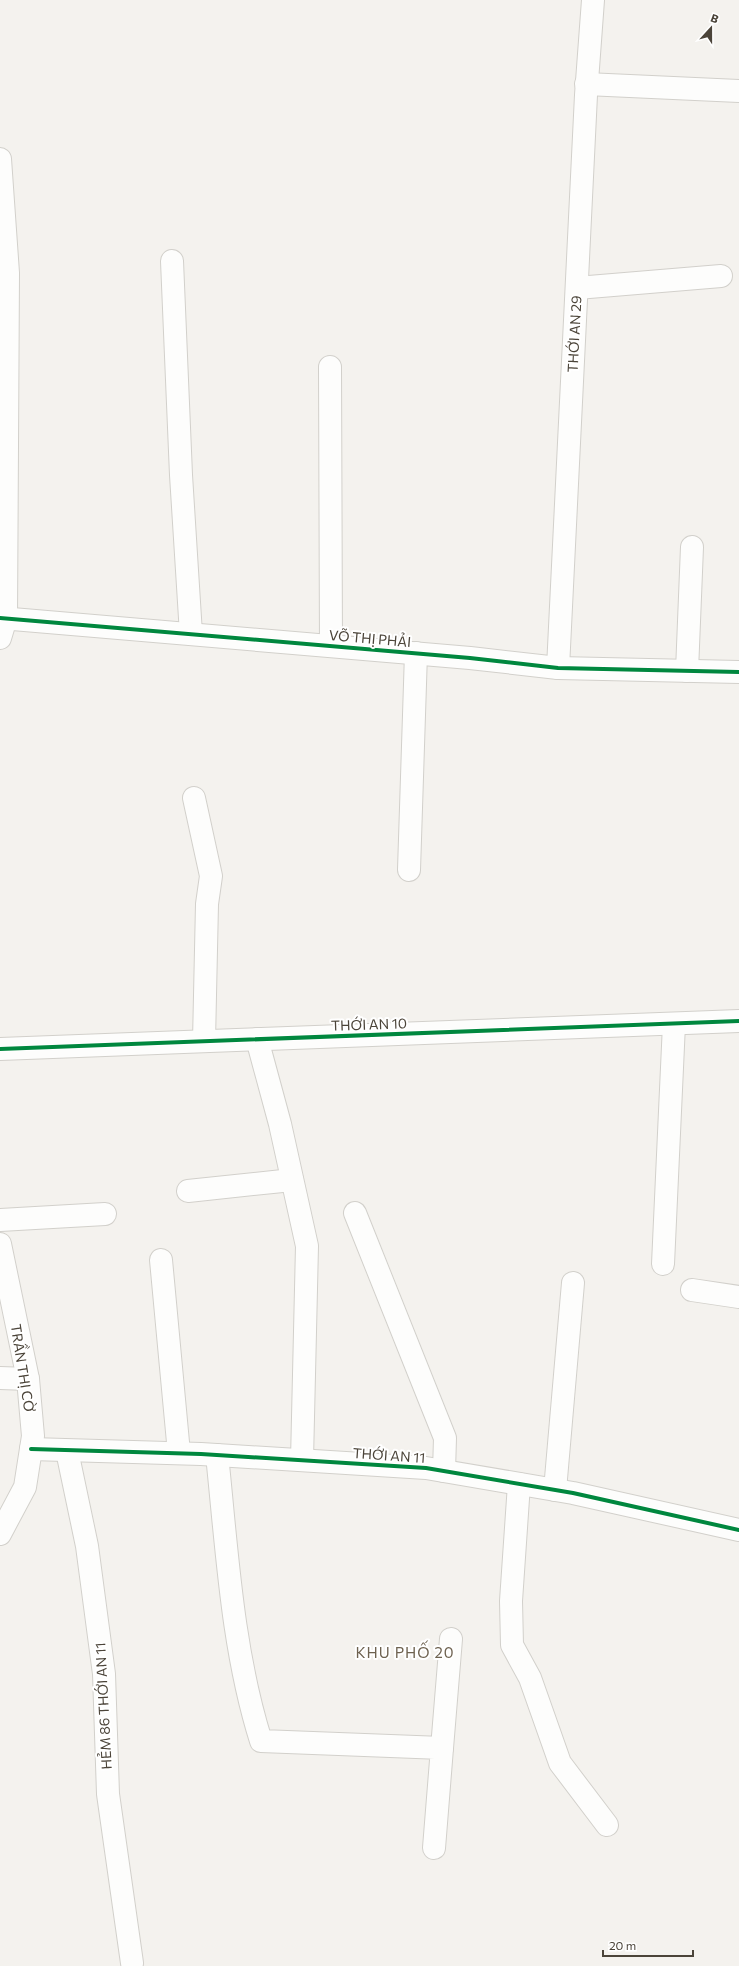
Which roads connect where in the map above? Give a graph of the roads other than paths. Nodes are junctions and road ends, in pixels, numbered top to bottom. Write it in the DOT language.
graph roads {
  1 [pos="593,0"];
  2 [pos="586,84"];
  3 [pos="739,91"];
  4 [pos="0,159"];
  5 [pos="172,261"];
  6 [pos="721,276"];
  7 [pos="577,288"];
  8 [pos="330,367"];
  9 [pos="692,547"];
  10 [pos="2,625"];
  11 [pos="191,634"];
  12 [pos="331,646"];
  13 [pos="416,654"];
  14 [pos="558,668"];
  15 [pos="687,671"];
  16 [pos="739,672"];
  17 [pos="194,798"];
  18 [pos="409,870"];
  19 [pos="739,1021"];
  20 [pos="674,1024"];
  21 [pos="257,1039"];
  22 [pos="204,1041"];
  23 [pos="0,1049"];
  24 [pos="292,1180"];
  25 [pos="188,1191"];
  26 [pos="355,1213"];
  27 [pos="105,1214"];
  28 [pos="0,1220"];
  29 [pos="0,1244"];
  30 [pos="161,1260"];
  31 [pos="663,1264"];
  32 [pos="573,1283"];
  33 [pos="692,1290"];
  34 [pos="739,1296"];
  35 [pos="0,1378"];
  36 [pos="28,1379"];
  37 [pos="31,1449"];
  38 [pos="67,1450"];
  39 [pos="180,1453"];
  40 [pos="217,1455"];
  41 [pos="302,1460"];
  42 [pos="444,1471"];
  43 [pos="519,1484"];
  44 [pos="556,1490"];
  45 [pos="739,1530"];
  46 [pos="0,1534"];
  47 [pos="451,1639"];
  48 [pos="442,1748"];
  49 [pos="607,1825"];
  50 [pos="434,1848"];
  51 [pos="132,1963"];
  1 -- 2 [label="street, THỚI AN 29"];
  2 -- 3 [label="street"];
  2 -- 7 [label="street, THỚI AN 29"];
  4 -- 10 [label="street"];
  5 -- 11 [label="street"];
  6 -- 7 [label="street"];
  7 -- 14 [label="street, THỚI AN 29"];
  8 -- 12 [label="street"];
  9 -- 15 [label="street"];
  10 -- 11 [label="street, VÕ THỊ PHẢI"];
  11 -- 12 [label="street, VÕ THỊ PHẢI"];
  12 -- 13 [label="street, VÕ THỊ PHẢI"];
  13 -- 14 [label="street, VÕ THỊ PHẢI"];
  13 -- 18 [label="street"];
  14 -- 15 [label="street, VÕ THỊ PHẢI"];
  15 -- 16 [label="street, VÕ THỊ PHẢI"];
  17 -- 22 [label="street"];
  19 -- 20 [label="street, THỚI AN 10"];
  20 -- 21 [label="street, THỚI AN 10"];
  20 -- 31 [label="street"];
  21 -- 22 [label="street, THỚI AN 10"];
  21 -- 24 [label="street"];
  22 -- 23 [label="street, THỚI AN 10"];
  24 -- 25 [label="street"];
  24 -- 41 [label="street"];
  26 -- 42 [label="street"];
  27 -- 28 [label="street"];
  29 -- 36 [label="street, TRẦN THỊ CỜ"];
  30 -- 39 [label="street"];
  32 -- 44 [label="street"];
  33 -- 34 [label="street"];
  35 -- 36 [label="street"];
  36 -- 37 [label="street, TRẦN THỊ CỜ"];
  37 -- 38 [label="street, THỚI AN 11"];
  37 -- 46 [label="street, TRẦN THỊ CỜ"];
  38 -- 39 [label="street, THỚI AN 11"];
  38 -- 51 [label="street, HẺM 86 THỚI AN 11"];
  39 -- 40 [label="street, THỚI AN 11"];
  40 -- 41 [label="street, THỚI AN 11"];
  40 -- 48 [label="street"];
  41 -- 42 [label="street, THỚI AN 11"];
  42 -- 43 [label="street, THỚI AN 11"];
  43 -- 44 [label="street, THỚI AN 11"];
  43 -- 49 [label="street"];
  44 -- 45 [label="street, THỚI AN 11"];
  47 -- 48 [label="street"];
  48 -- 50 [label="street"];
}
